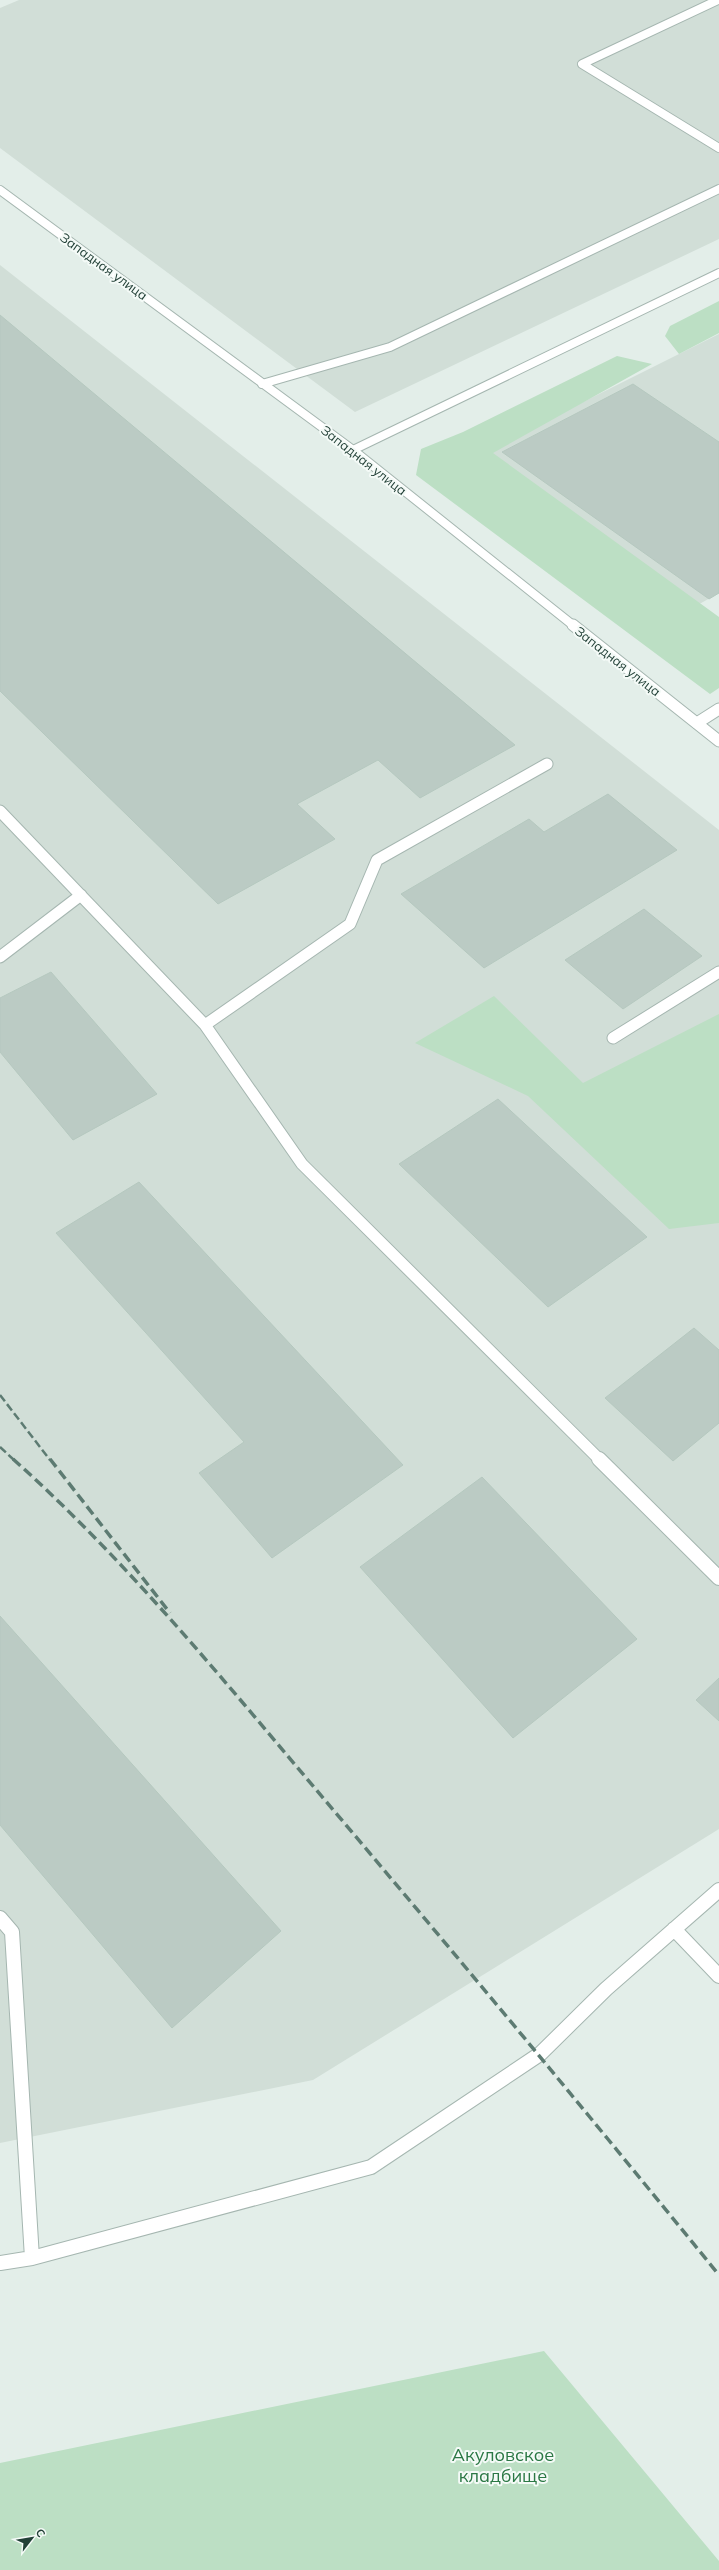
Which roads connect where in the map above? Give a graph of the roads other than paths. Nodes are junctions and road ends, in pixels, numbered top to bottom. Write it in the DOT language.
graph roads {
  1 [pos="718,0"];
  2 [pos="719,148"];
  3 [pos="719,189"];
  4 [pos="0,190"];
  5 [pos="719,273"];
  6 [pos="262,384"];
  7 [pos="353,450"];
  8 [pos="719,709"];
  9 [pos="697,724"];
  10 [pos="719,741"];
  11 [pos="547,764"];
  12 [pos="0,811"];
  13 [pos="81,896"];
  14 [pos="0,958"];
  15 [pos="719,972"];
  16 [pos="205,1025"];
  17 [pos="613,1038"];
  18 [pos="719,1578"];
  19 [pos="719,1890"];
  20 [pos="0,1918"];
  21 [pos="674,1929"];
  22 [pos="719,1976"];
  23 [pos="32,2258"];
  24 [pos="0,2263"];
  1 -- 2 [label="street"];
  3 -- 6 [label="street"];
  4 -- 6 [label="street, Западная улица"];
  5 -- 7 [label="street"];
  6 -- 7 [label="street, Западная улица"];
  7 -- 9 [label="street, Западная улица"];
  8 -- 9 [label="street"];
  9 -- 10 [label="street, Западная улица"];
  11 -- 16 [label="street"];
  12 -- 13 [label="street"];
  13 -- 14 [label="street"];
  13 -- 16 [label="street"];
  15 -- 17 [label="street"];
  16 -- 18 [label="street"];
  19 -- 21 [label="street"];
  20 -- 23 [label="street"];
  21 -- 22 [label="street"];
  21 -- 23 [label="street"];
  23 -- 24 [label="street"];
}
